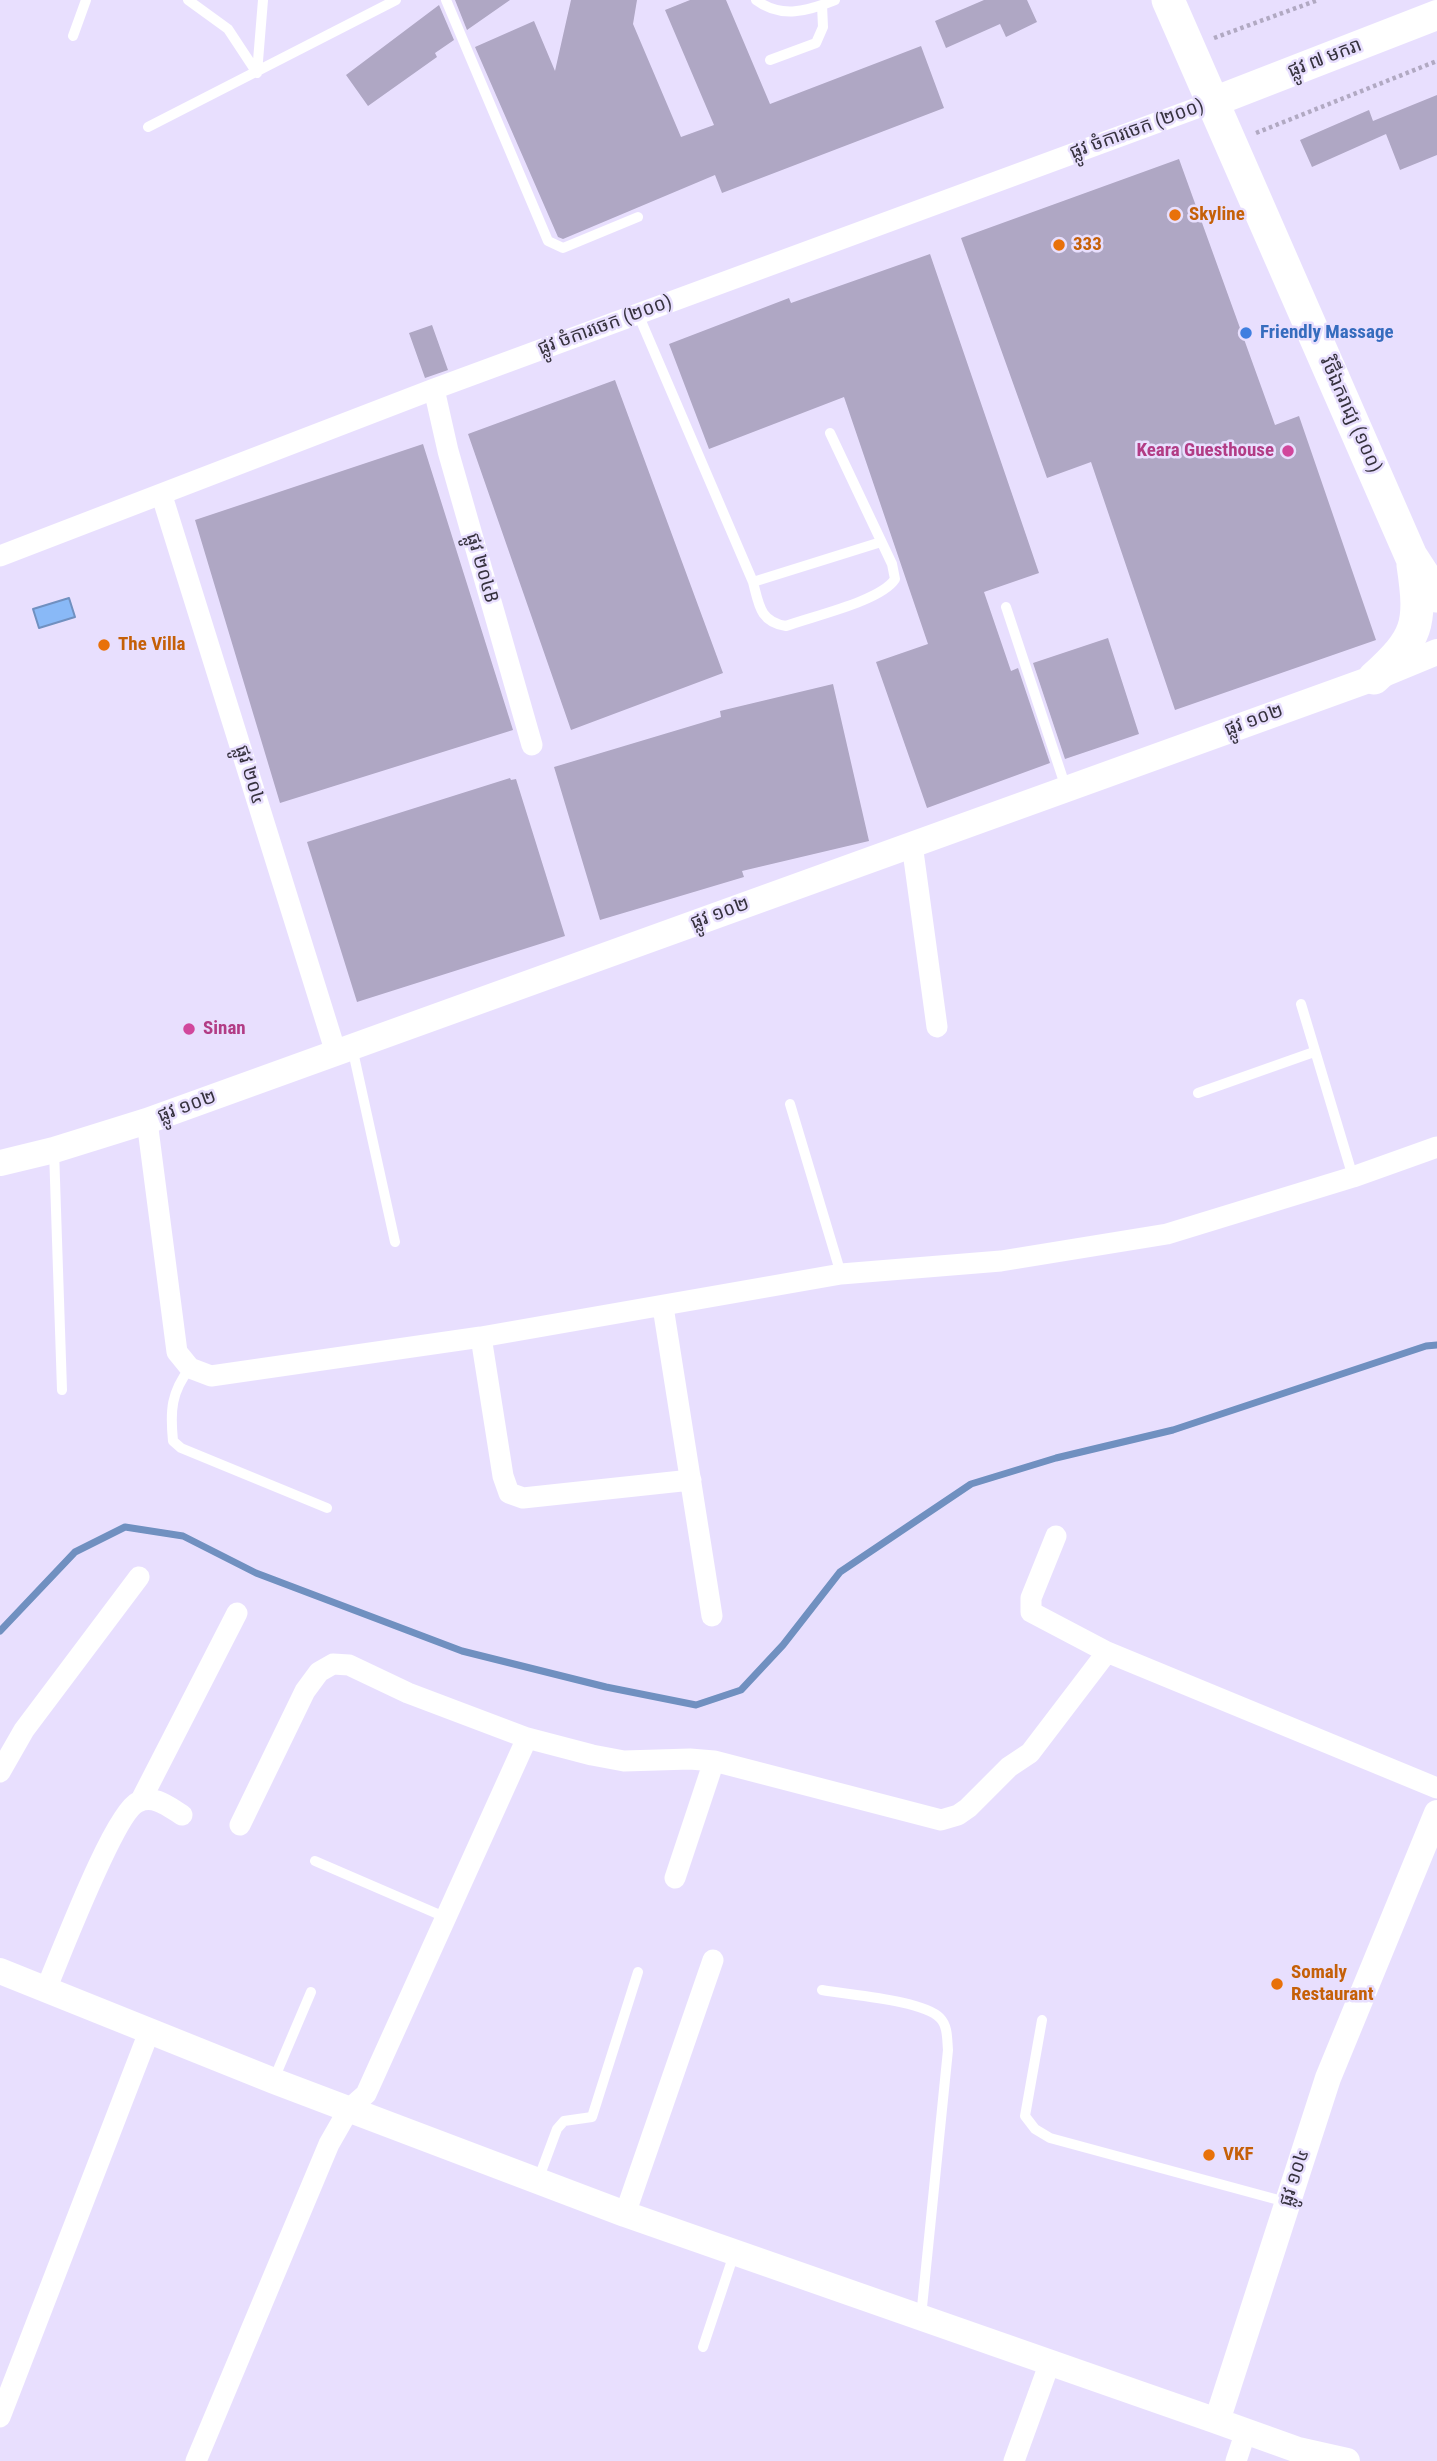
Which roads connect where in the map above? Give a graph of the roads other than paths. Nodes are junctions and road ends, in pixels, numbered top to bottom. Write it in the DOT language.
graph roads {
  1 [pos="86,0"];
  2 [pos="188,0"];
  3 [pos="263,0"];
  4 [pos="396,0"];
  5 [pos="446,0"];
  6 [pos="756,0"];
  7 [pos="835,0"];
  8 [pos="1168,0"];
  9 [pos="822,5"];
  10 [pos="1437,15"];
  11 [pos="73,36"];
  12 [pos="770,60"];
  13 [pos="257,73"];
  14 [pos="1213,102"];
  15 [pos="148,127"];
  16 [pos="638,217"];
  17 [pos="638,314"];
  18 [pos="434,389"];
  19 [pos="830,433"];
  20 [pos="162,496"];
  21 [pos="881,542"];
  22 [pos="0,556"];
  23 [pos="1411,556"];
  24 [pos="753,582"];
  25 [pos="1437,596"];
  26 [pos="1006,607"];
  27 [pos="1437,652"];
  28 [pos="1374,678"];
  29 [pos="532,745"];
  30 [pos="1066,788"];
  31 [pos="912,844"];
  32 [pos="1301,1004"];
  33 [pos="937,1027"];
  34 [pos="344,1050"];
  35 [pos="1314,1052"];
  36 [pos="1198,1093"];
  37 [pos="790,1104"];
  38 [pos="147,1121"];
  39 [pos="1437,1147"];
  40 [pos="54,1150"];
  41 [pos="0,1162"];
  42 [pos="1353,1177"];
  43 [pos="395,1241"];
  44 [pos="841,1274"];
  45 [pos="663,1307"];
  46 [pos="481,1337"];
  47 [pos="190,1368"];
  48 [pos="62,1390"];
  49 [pos="691,1479"];
  50 [pos="327,1508"];
  51 [pos="1056,1536"];
  52 [pos="139,1577"];
  53 [pos="237,1613"];
  54 [pos="712,1616"];
  55 [pos="1107,1653"];
  56 [pos="527,1738"];
  57 [pos="714,1761"];
  58 [pos="0,1772"];
  59 [pos="1437,1788"];
  60 [pos="141,1800"];
  61 [pos="1437,1813"];
  62 [pos="182,1815"];
  63 [pos="240,1825"];
  64 [pos="315,1861"];
  65 [pos="675,1878"];
  66 [pos="447,1918"];
  67 [pos="713,1960"];
  68 [pos="0,1971"];
  69 [pos="638,1972"];
  70 [pos="46,1989"];
  71 [pos="822,1990"];
  72 [pos="311,1992"];
  73 [pos="1042,2020"];
  74 [pos="149,2032"];
  75 [pos="274,2081"];
  76 [pos="349,2109"];
  77 [pos="538,2182"];
  78 [pos="1287,2202"];
  79 [pos="625,2214"];
  80 [pos="734,2254"];
  81 [pos="920,2317"];
  82 [pos="703,2347"];
  83 [pos="1050,2361"];
  84 [pos="0,2417"];
  85 [pos="1217,2421"];
  86 [pos="1246,2431"];
  87 [pos="196,2461"];
  88 [pos="1014,2461"];
  89 [pos="1236,2461"];
  90 [pos="1347,2461"];
  1 -- 11 [label="lane"];
  2 -- 13 [label="lane"];
  3 -- 13 [label="lane"];
  4 -- 13 [label="lane"];
  5 -- 16 [label="lane"];
  6 -- 9 [label="lane"];
  7 -- 9 [label="lane"];
  8 -- 14 [label="main road, វិថីឯករាជ្យ (១០០)"];
  9 -- 12 [label="lane"];
  10 -- 14 [label="main road, ផ្លូវ ៧ មករា"];
  13 -- 15 [label="lane"];
  14 -- 17 [label="street, ផ្លូវ ចំការចេក (២០០)"];
  14 -- 23 [label="main road, វិថីឯករាជ្យ (១០០)"];
  17 -- 18 [label="street, ផ្លូវ ចំការចេក (២០០)"];
  17 -- 24 [label="lane"];
  18 -- 20 [label="street, ផ្លូវ ចំការចេក (២០០)"];
  18 -- 29 [label="street, ផ្លូវ ២០៤B"];
  19 -- 21 [label="lane"];
  20 -- 22 [label="street, ផ្លូវ ចំការចេក (២០០)"];
  20 -- 34 [label="street, ផ្លូវ ២០៤"];
  21 -- 24 [label="lane"];
  21 -- 24 [label="lane"];
  23 -- 25 [label="main road, វិថីឯករាជ្យ (១០០)"];
  23 -- 28 [label="main road"];
  26 -- 30 [label="lane"];
  27 -- 28 [label="street, ផ្លូវ ១០២"];
  28 -- 30 [label="street, ផ្លូវ ១០២"];
  30 -- 31 [label="street, ផ្លូវ ១០២"];
  31 -- 33 [label="street"];
  31 -- 34 [label="street, ផ្លូវ ១០២"];
  32 -- 35 [label="lane"];
  34 -- 38 [label="street, ផ្លូវ ១០២"];
  34 -- 43 [label="lane"];
  35 -- 36 [label="lane"];
  35 -- 42 [label="lane"];
  37 -- 44 [label="lane"];
  38 -- 40 [label="street, ផ្លូវ ១០២"];
  38 -- 47 [label="street"];
  39 -- 42 [label="street"];
  40 -- 41 [label="street, ផ្លូវ ១០២"];
  40 -- 48 [label="lane"];
  42 -- 44 [label="street"];
  44 -- 45 [label="street"];
  45 -- 46 [label="street"];
  45 -- 49 [label="street"];
  46 -- 47 [label="street"];
  46 -- 49 [label="street"];
  47 -- 50 [label="lane"];
  49 -- 54 [label="street"];
  51 -- 55 [label="street"];
  52 -- 58 [label="street"];
  53 -- 60 [label="street"];
  55 -- 57 [label="street"];
  55 -- 59 [label="street"];
  56 -- 57 [label="street"];
  56 -- 63 [label="street"];
  56 -- 66 [label="street"];
  57 -- 65 [label="street"];
  60 -- 62 [label="street"];
  60 -- 70 [label="street"];
  61 -- 78 [label="street, ផ្លូវ ១០៤"];
  64 -- 66 [label="lane"];
  66 -- 76 [label="street"];
  67 -- 79 [label="street"];
  68 -- 70 [label="street"];
  69 -- 77 [label="lane"];
  70 -- 74 [label="street"];
  71 -- 81 [label="lane"];
  72 -- 75 [label="lane"];
  73 -- 78 [label="lane"];
  74 -- 75 [label="street"];
  74 -- 84 [label="street"];
  75 -- 76 [label="street"];
  76 -- 77 [label="street"];
  76 -- 87 [label="street"];
  77 -- 79 [label="street"];
  78 -- 85 [label="street, ផ្លូវ ១០៤"];
  79 -- 80 [label="street"];
  80 -- 81 [label="street"];
  80 -- 82 [label="lane"];
  81 -- 83 [label="street"];
  83 -- 85 [label="street"];
  83 -- 88 [label="street"];
  85 -- 86 [label="street"];
  86 -- 89 [label="street"];
  86 -- 90 [label="street"];
}
